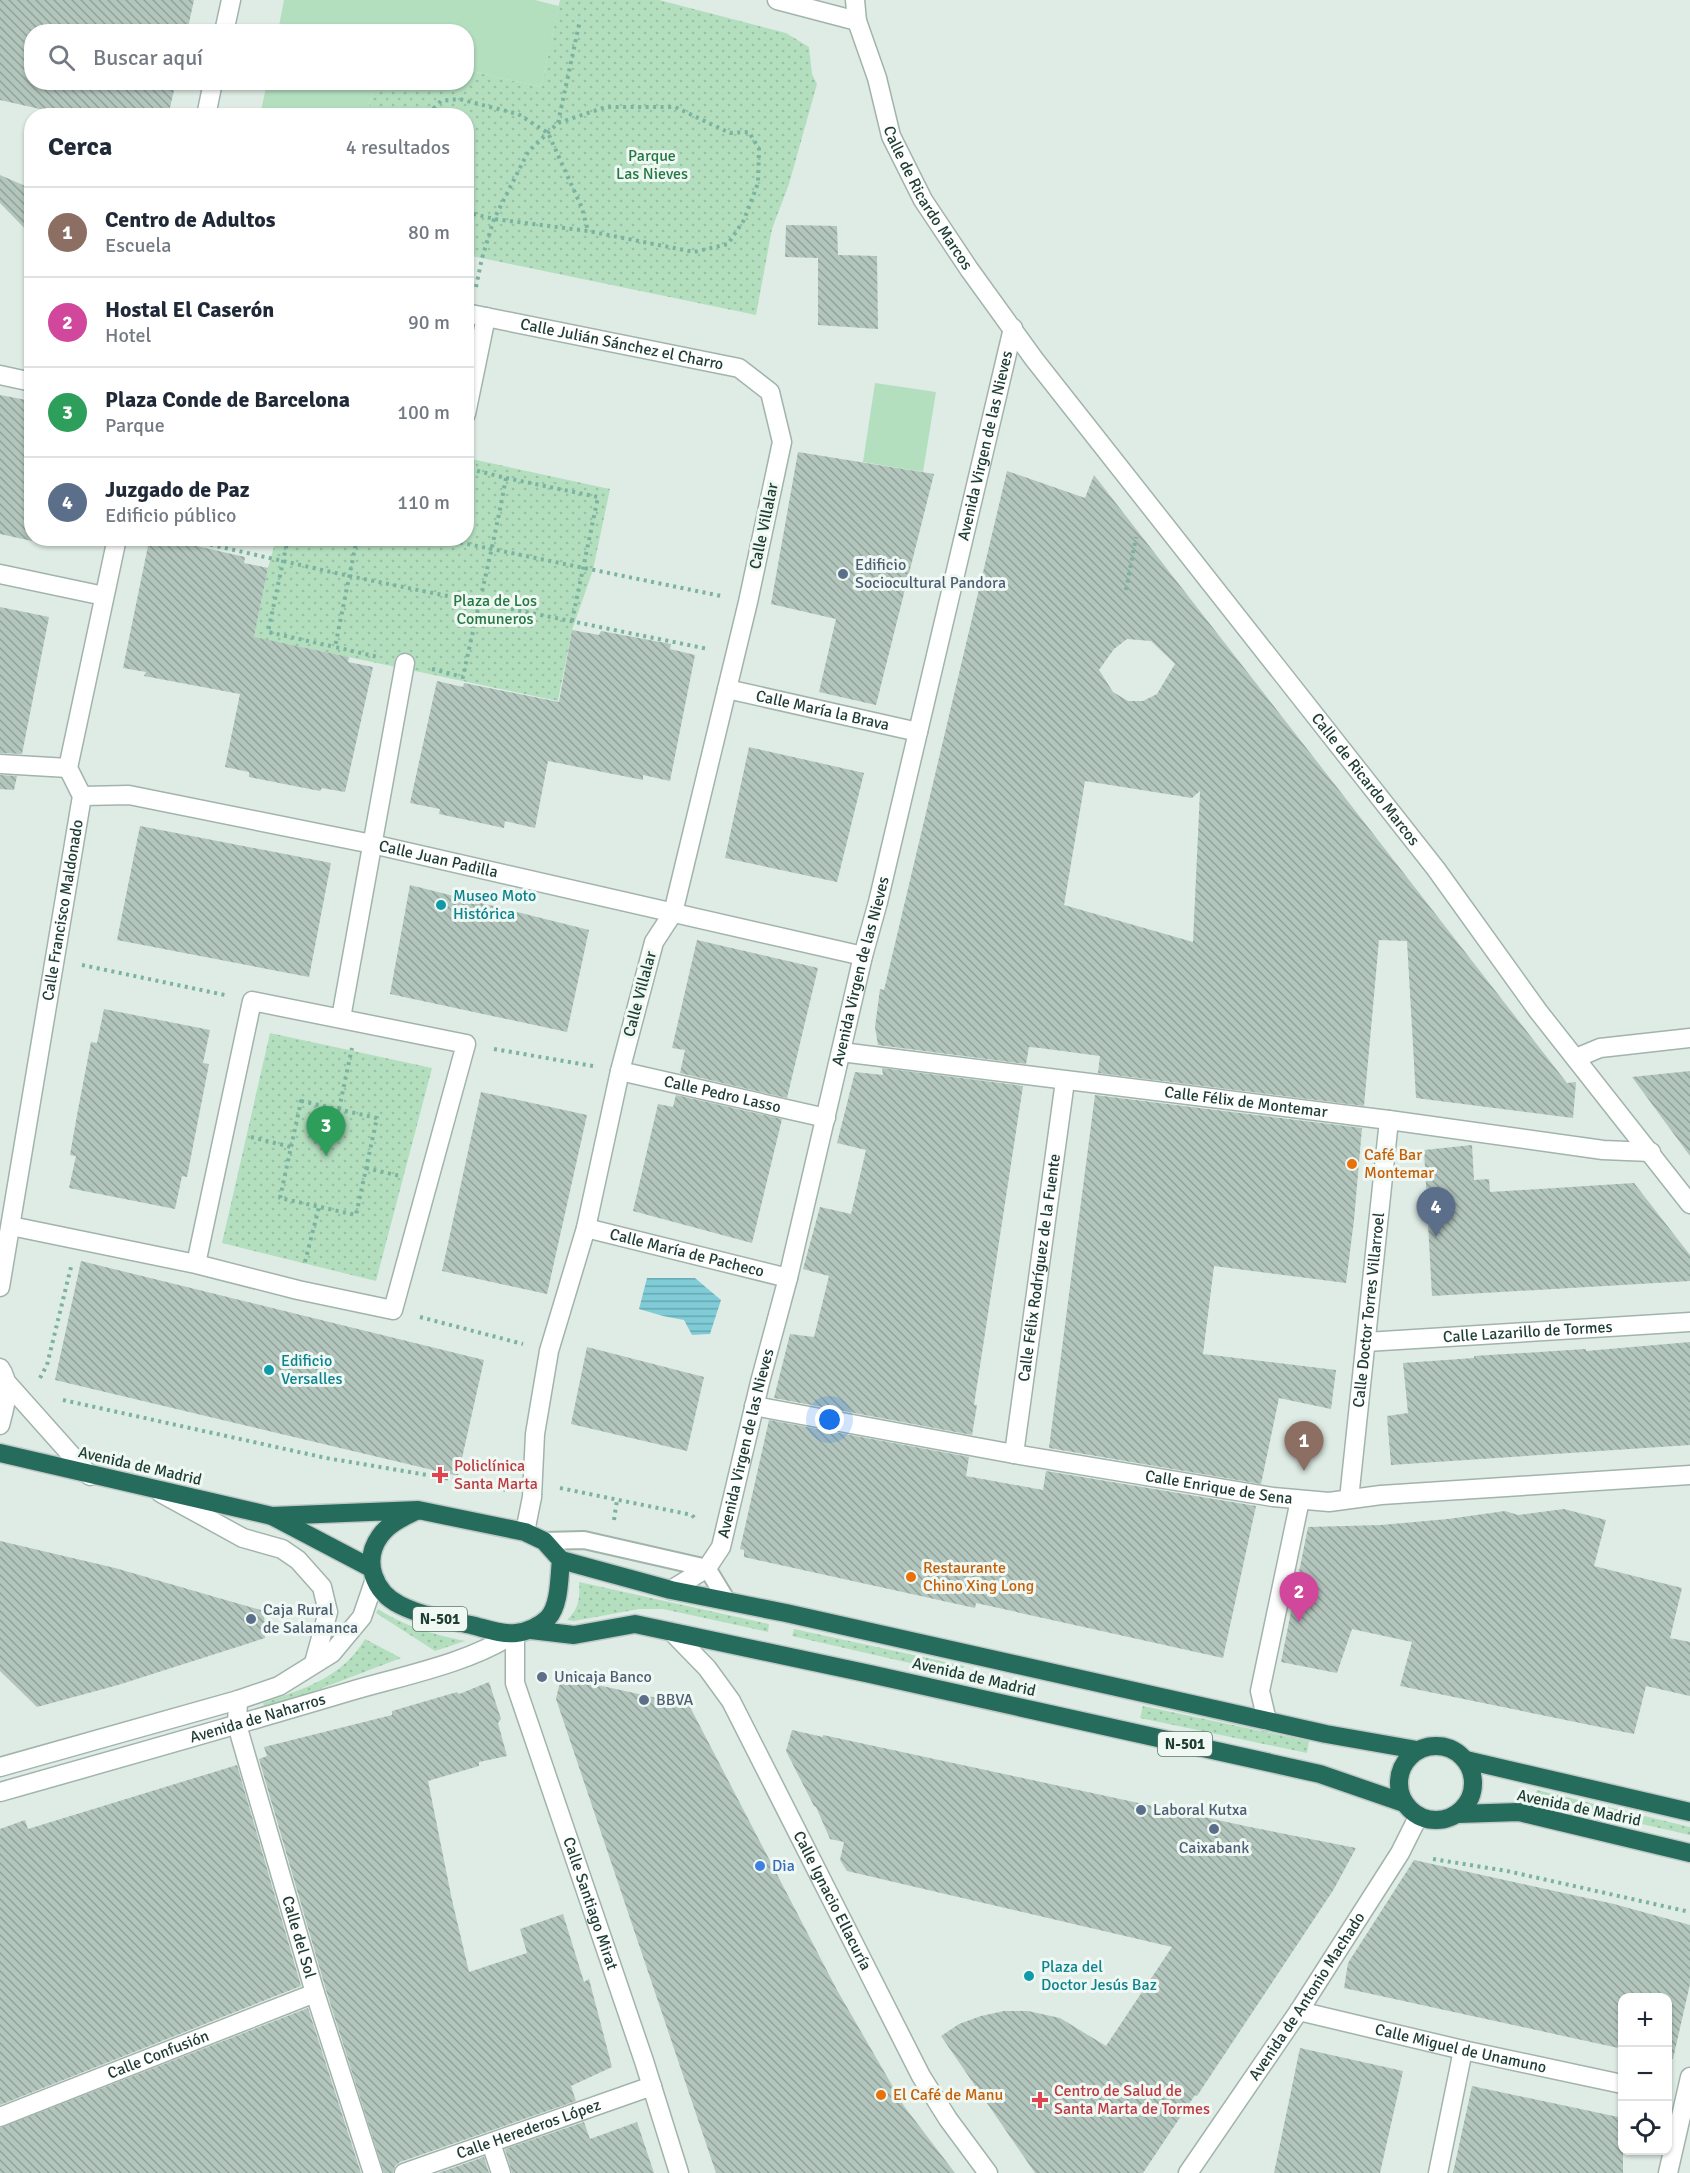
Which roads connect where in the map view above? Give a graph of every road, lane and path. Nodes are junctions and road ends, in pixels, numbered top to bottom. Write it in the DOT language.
graph roads {
  1 [pos="231,0"];
  2 [pos="777,0"];
  3 [pos="855,0"];
  4 [pos="580,20"];
  5 [pos="857,21"];
  6 [pos="226,24"];
  7 [pos="211,90"];
  8 [pos="208,108"];
  9 [pos="434,108"];
  10 [pos="558,123"];
  11 [pos="548,133"];
  12 [pos="474,214"];
  13 [pos="494,219"];
  14 [pos="588,231"];
  15 [pos="474,315"];
  16 [pos="1013,328"];
  17 [pos="1034,359"];
  18 [pos="1003,368"];
  19 [pos="0,375"];
  20 [pos="24,380"];
  21 [pos="770,392"];
  22 [pos="474,470"];
  23 [pos="506,478"];
  24 [pos="1146,501"];
  25 [pos="115,546"];
  26 [pos="216,546"];
  27 [pos="286,546"];
  28 [pos="355,546"];
  29 [pos="474,546"];
  30 [pos="493,550"];
  31 [pos="283,561"];
  32 [pos="583,568"];
  33 [pos="0,574"];
  34 [pos="349,576"];
  35 [pos="1126,590"];
  36 [pos="104,596"];
  37 [pos="478,602"];
  38 [pos="748,602"];
  39 [pos="572,621"];
  40 [pos="334,647"];
  41 [pos="735,655"];
  42 [pos="405,663"];
  43 [pos="727,689"];
  44 [pos="918,732"];
  45 [pos="0,764"];
  46 [pos="68,768"];
  47 [pos="82,796"];
  48 [pos="372,844"];
  49 [pos="674,913"];
  50 [pos="862,956"];
  51 [pos="55,959"];
  52 [pos="252,1001"];
  53 [pos="349,1020"];
  54 [pos="1690,1038"];
  55 [pos="466,1044"];
  56 [pos="841,1052"];
  57 [pos="1576,1058"];
  58 [pos="620,1071"];
  59 [pos="1065,1081"];
  60 [pos="339,1109"];
  61 [pos="826,1118"];
  62 [pos="1389,1120"];
  63 [pos="224,1131"];
  64 [pos="291,1147"];
  65 [pos="1651,1152"];
  66 [pos="1690,1203"];
  67 [pos="319,1207"];
  68 [pos="11,1226"];
  69 [pos="586,1228"];
  70 [pos="73,1261"];
  71 [pos="196,1264"];
  72 [pos="788,1278"];
  73 [pos="0,1287"];
  74 [pos="298,1290"];
  75 [pos="393,1310"];
  76 [pos="1690,1322"];
  77 [pos="1366,1342"];
  78 [pos="549,1351"];
  79 [pos="4,1376"];
  80 [pos="38,1382"];
  81 [pos="59,1399"];
  82 [pos="754,1406"];
  83 [pos="0,1425"];
  84 [pos="0,1454"];
  85 [pos="1014,1454"];
  86 [pos="1690,1475"];
  87 [pos="90,1476"];
  88 [pos="152,1488"];
  89 [pos="532,1497"];
  90 [pos="1349,1499"];
  91 [pos="617,1500"];
  92 [pos="1300,1500"];
  93 [pos="418,1510"];
  94 [pos="272,1516"];
  95 [pos="613,1526"];
  96 [pos="525,1532"];
  97 [pos="544,1541"];
  98 [pos="721,1547"];
  99 [pos="561,1560"];
  100 [pos="707,1568"];
  101 [pos="373,1575"];
  102 [pos="671,1590"];
  103 [pos="727,1601"];
  104 [pos="520,1632"];
  105 [pos="672,1632"];
  106 [pos="314,1663"];
  107 [pos="238,1700"];
  108 [pos="1267,1721"];
  109 [pos="237,1725"];
  110 [pos="1417,1750"];
  111 [pos="1466,1760"];
  112 [pos="0,1767"];
  113 [pos="0,1792"];
  114 [pos="1404,1803"];
  115 [pos="1690,1812"];
  116 [pos="1458,1814"];
  117 [pos="1418,1817"];
  118 [pos="1690,1853"];
  119 [pos="1433,1859"];
  120 [pos="1690,1912"];
  121 [pos="315,1993"];
  122 [pos="1299,2011"];
  123 [pos="1463,2050"];
  124 [pos="1690,2077"];
  125 [pos="1618,2083"];
  126 [pos="652,2086"];
  127 [pos="1681,2097"];
  128 [pos="0,2117"];
  129 [pos="491,2143"];
  130 [pos="373,2173"];
  131 [pos="404,2173"];
  132 [pos="501,2173"];
  133 [pos="679,2173"];
  134 [pos="988,2173"];
  135 [pos="1188,2173"];
  136 [pos="1438,2173"];
  137 [pos="1668,2173"];
  1 -- 6 [label="street"];
  2 -- 5 [label="street"];
  3 -- 5 [label="street, Calle de Ricardo Marcos"];
  4 -- 10 [label="path"];
  5 -- 16 [label="street, Calle de Ricardo Marcos"];
  7 -- 8 [label="street"];
  9 -- 11 [label="path"];
  10 -- 11 [label="path"];
  10 -- 14 [label="path"];
  11 -- 13 [label="path"];
  11 -- 14 [label="path"];
  12 -- 13 [label="path"];
  13 -- 14 [label="path"];
  13 -- 15 [label="path"];
  15 -- 21 [label="street, Calle Julián Sánchez el Charro"];
  16 -- 17 [label="street, Calle de Ricardo Marcos"];
  16 -- 18 [label="street, Avenida Virgen de las Nieves"];
  17 -- 18 [label="street"];
  17 -- 24 [label="street, Calle de Ricardo Marcos"];
  18 -- 44 [label="street, Avenida Virgen de las Nieves"];
  19 -- 20 [label="street"];
  21 -- 38 [label="street, Calle Villalar"];
  22 -- 23 [label="path"];
  23 -- 30 [label="path"];
  23 -- 32 [label="path"];
  24 -- 35 [label="path"];
  24 -- 57 [label="street, Calle de Ricardo Marcos"];
  25 -- 36 [label="street"];
  26 -- 31 [label="path"];
  27 -- 31 [label="path"];
  28 -- 34 [label="path"];
  29 -- 30 [label="path"];
  30 -- 32 [label="path"];
  30 -- 37 [label="path"];
  31 -- 34 [label="path"];
  31 -- 40 [label="path"];
  32 -- 38 [label="path"];
  32 -- 39 [label="path"];
  33 -- 36 [label="street"];
  34 -- 37 [label="path"];
  34 -- 40 [label="path"];
  36 -- 46 [label="street"];
  37 -- 39 [label="path"];
  37 -- 42 [label="path"];
  38 -- 41 [label="street, Calle Villalar"];
  39 -- 41 [label="path"];
  40 -- 42 [label="path"];
  41 -- 43 [label="street, Calle Villalar"];
  42 -- 48 [label="street"];
  43 -- 44 [label="street, Calle María la Brava"];
  43 -- 49 [label="street, Calle Villalar"];
  44 -- 50 [label="street, Avenida Virgen de las Nieves"];
  45 -- 46 [label="street"];
  46 -- 47 [label="street, Calle Francisco Maldonado"];
  47 -- 48 [label="street, Calle Juan Padilla"];
  47 -- 51 [label="street, Calle Francisco Maldonado"];
  48 -- 49 [label="street, Calle Juan Padilla"];
  48 -- 53 [label="street"];
  49 -- 50 [label="street, Calle Juan Padilla"];
  49 -- 58 [label="street, Calle Villalar"];
  50 -- 56 [label="street, Avenida Virgen de las Nieves"];
  51 -- 52 [label="path"];
  51 -- 68 [label="street, Calle Francisco Maldonado"];
  52 -- 53 [label="street"];
  52 -- 63 [label="street"];
  53 -- 55 [label="street"];
  53 -- 60 [label="path"];
  54 -- 57 [label="street"];
  55 -- 58 [label="path"];
  55 -- 75 [label="street"];
  56 -- 59 [label="street, Calle Félix de Montemar"];
  56 -- 61 [label="street, Avenida Virgen de las Nieves"];
  57 -- 65 [label="street, Calle de Ricardo Marcos"];
  58 -- 61 [label="street, Calle Pedro Lasso"];
  58 -- 69 [label="street, Calle Villalar"];
  59 -- 62 [label="street, Calle Félix de Montemar"];
  59 -- 85 [label="street, Calle Félix Rodríguez de la Fuente"];
  60 -- 64 [label="path"];
  60 -- 67 [label="path"];
  61 -- 72 [label="street, Avenida Virgen de las Nieves"];
  62 -- 65 [label="street, Calle Félix de Montemar"];
  62 -- 77 [label="street, Calle Doctor Torres Villarroel"];
  63 -- 64 [label="path"];
  63 -- 71 [label="street"];
  64 -- 67 [label="path"];
  65 -- 66 [label="street, Calle de Ricardo Marcos"];
  67 -- 74 [label="path"];
  68 -- 71 [label="street"];
  68 -- 73 [label="street, Calle Francisco Maldonado"];
  69 -- 72 [label="street, Calle María de Pacheco"];
  69 -- 78 [label="street, Calle Villalar"];
  70 -- 80 [label="path"];
  71 -- 74 [label="street"];
  72 -- 82 [label="street, Avenida Virgen de las Nieves"];
  74 -- 75 [label="street"];
  75 -- 78 [label="path"];
  76 -- 77 [label="street, Calle Lazarillo de Tormes"];
  77 -- 90 [label="street, Calle Doctor Torres Villarroel"];
  78 -- 89 [label="street, Calle Villalar"];
  79 -- 83 [label="street"];
  79 -- 87 [label="street"];
  81 -- 89 [label="path"];
  82 -- 85 [label="street, Calle Enrique de Sena"];
  82 -- 98 [label="street, Avenida Virgen de las Nieves"];
  84 -- 87 [label="highway, Avenida de Madrid / N-501"];
  85 -- 92 [label="street, Calle Enrique de Sena"];
  86 -- 90 [label="street, Calle Enrique de Sena"];
  87 -- 88 [label="highway, Avenida de Madrid / N-501"];
  88 -- 94 [label="highway, Avenida de Madrid / N-501"];
  88 -- 106 [label="street"];
  89 -- 91 [label="path"];
  89 -- 96 [label="street, Calle Villalar"];
  90 -- 92 [label="street, Calle Enrique de Sena"];
  91 -- 95 [label="path"];
  91 -- 98 [label="path"];
  92 -- 108 [label="street"];
  93 -- 94 [label="highway, Avenida de Madrid / N-501"];
  93 -- 96 [label="highway, N-501"];
  93 -- 101 [label="highway"];
  94 -- 101 [label="highway, Avenida de Madrid / N-501"];
  96 -- 97 [label="highway, N-501"];
  97 -- 99 [label="highway, N-501"];
  97 -- 100 [label="lane"];
  98 -- 100 [label="street, Avenida Virgen de las Nieves"];
  99 -- 102 [label="highway, Avenida de Madrid / N-501"];
  99 -- 104 [label="highway"];
  100 -- 102 [label="street, Avenida Virgen de las Nieves"];
  100 -- 103 [label="lane"];
  101 -- 104 [label="highway, N-501"];
  101 -- 106 [label="street, Avenida de Naharros"];
  102 -- 103 [label="highway, Avenida de Madrid / N-501"];
  103 -- 108 [label="highway, Avenida de Madrid / N-501"];
  104 -- 105 [label="highway, Avenida de Madrid / N-501"];
  104 -- 109 [label="street, Avenida de Naharros"];
  104 -- 126 [label="street, Calle Santiago Mirat"];
  105 -- 114 [label="highway, Avenida de Madrid / N-501"];
  105 -- 134 [label="street, Calle Ignacio Ellacuría"];
  106 -- 107 [label="street, Avenida de Naharros"];
  107 -- 109 [label="street, Calle del Sol"];
  107 -- 112 [label="street, Avenida de Naharros"];
  108 -- 110 [label="highway, Avenida de Madrid / N-501"];
  109 -- 113 [label="street, Avenida de Naharros"];
  109 -- 121 [label="street, Calle del Sol"];
  110 -- 111 [label="highway, N-501"];
  110 -- 114 [label="highway"];
  111 -- 115 [label="highway, Avenida de Madrid / N-501"];
  111 -- 116 [label="highway"];
  114 -- 117 [label="highway, N-501"];
  116 -- 117 [label="highway"];
  116 -- 118 [label="highway, Avenida de Madrid"];
  117 -- 122 [label="street, Avenida de Antonio Machado"];
  119 -- 120 [label="path"];
  121 -- 128 [label="street, Calle Confusión"];
  121 -- 130 [label="street, Calle del Sol"];
  122 -- 123 [label="street, Calle Miguel de Unamuno"];
  122 -- 135 [label="street, Avenida de Antonio Machado"];
  123 -- 125 [label="street, Calle Miguel de Unamuno"];
  123 -- 136 [label="street"];
  124 -- 127 [label="street"];
  126 -- 129 [label="street, Calle Herederos López"];
  126 -- 133 [label="street, Calle Santiago Mirat"];
  127 -- 137 [label="street"];
  129 -- 131 [label="street, Calle Herederos López"];
  129 -- 132 [label="street"];
}
